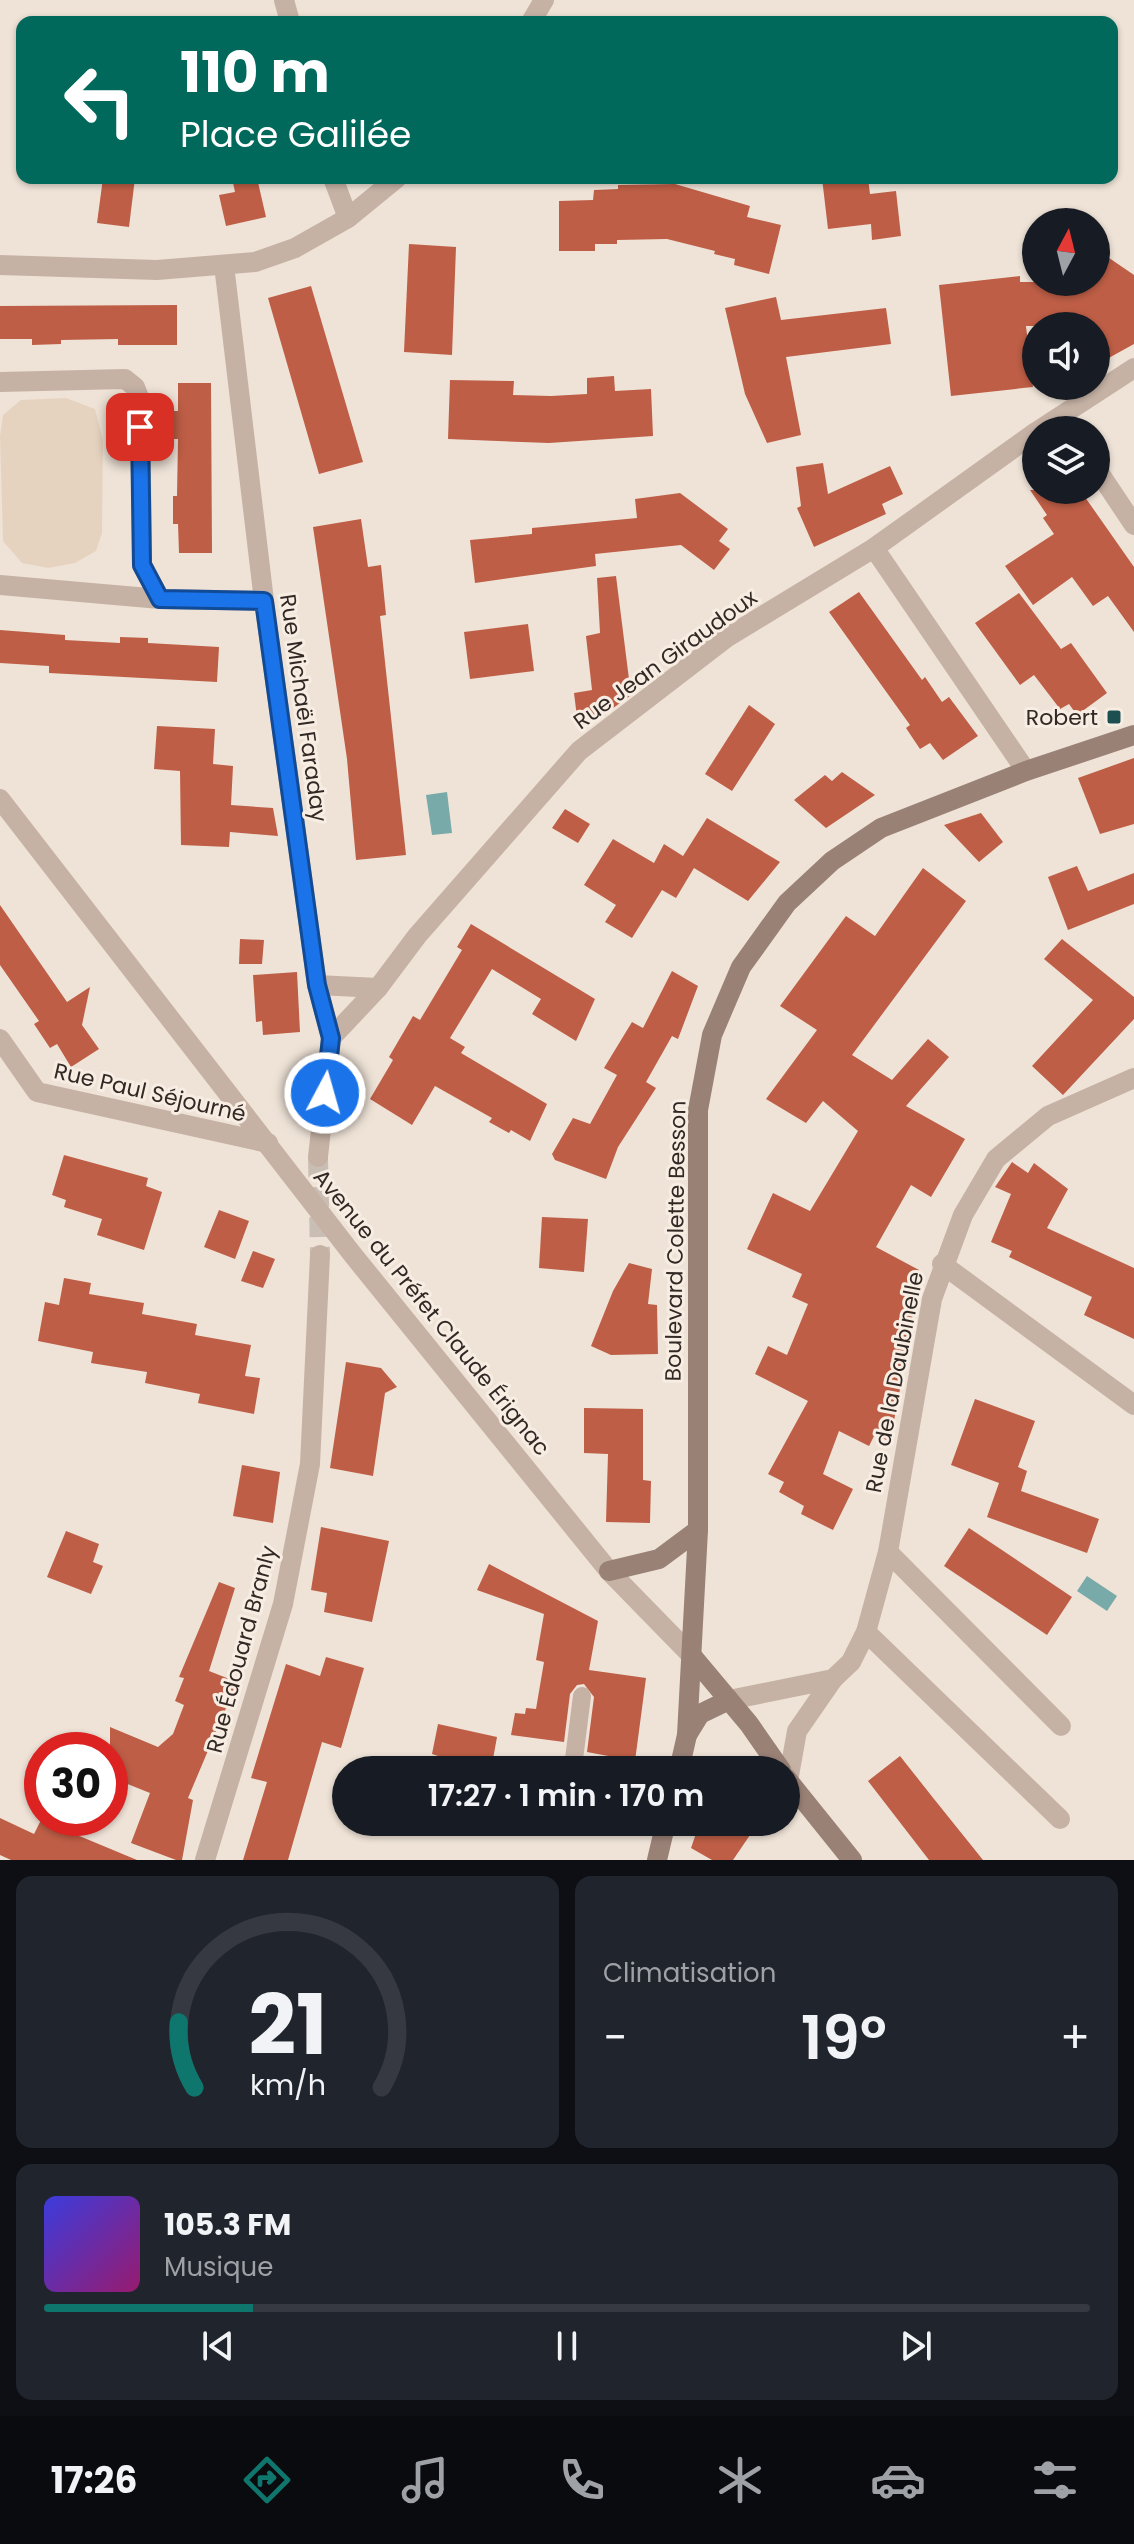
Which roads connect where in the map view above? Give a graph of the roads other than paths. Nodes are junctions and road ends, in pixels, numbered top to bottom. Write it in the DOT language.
graph roads {
  1 [pos="335,184"];
  2 [pos="390,184"];
  3 [pos="348,218"];
  4 [pos="0,265"];
  5 [pos="224,265"];
  6 [pos="1134,368"];
  7 [pos="0,382"];
  8 [pos="1073,416"];
  9 [pos="1022,442"];
  10 [pos="1110,489"];
  11 [pos="1134,525"];
  12 [pos="874,548"];
  13 [pos="0,585"];
  14 [pos="160,599"];
  15 [pos="264,601"];
  16 [pos="1134,735"];
  17 [pos="1026,771"];
  18 [pos="0,799"];
  19 [pos="317,985"];
  20 [pos="378,988"];
  21 [pos="331,1038"];
  22 [pos="0,1039"];
  23 [pos="1134,1078"];
  24 [pos="268,1143"];
  25 [pos="318,1157"];
  26 [pos="320,1255"];
  27 [pos="942,1264"];
  28 [pos="1134,1405"];
  29 [pos="698,1530"];
  30 [pos="888,1552"];
  31 [pos="609,1571"];
  32 [pos="866,1632"];
  33 [pos="692,1656"];
  34 [pos="833,1679"];
  35 [pos="582,1696"];
  36 [pos="729,1700"];
  37 [pos="1061,1726"];
  38 [pos="687,1735"];
  39 [pos="574,1756"];
  40 [pos="682,1756"];
  41 [pos="770,1756"];
  42 [pos="790,1756"];
  43 [pos="800,1796"];
  44 [pos="1060,1819"];
  45 [pos="663,1836"];
  46 [pos="205,1860"];
  47 [pos="657,1860"];
  48 [pos="852,1860"];
  1 -- 3 [label="street"];
  2 -- 3 [label="street"];
  3 -- 5 [label="street"];
  4 -- 5 [label="street"];
  5 -- 15 [label="street, Rue Michaël Faraday"];
  6 -- 8 [label="street, Rue Jean Giraudoux"];
  7 -- 14 [label="street"];
  9 -- 12 [label="street, Rue Jean Giraudoux"];
  10 -- 11 [label="street"];
  12 -- 17 [label="street"];
  12 -- 20 [label="street, Rue Jean Giraudoux"];
  13 -- 14 [label="street"];
  14 -- 15 [label="street"];
  15 -- 19 [label="street, Rue Michaël Faraday"];
  16 -- 17 [label="main road, Boulevard Colette Besson"];
  17 -- 29 [label="main road, Boulevard Colette Besson"];
  18 -- 24 [label="street, Avenue du Préfet Claude Érignac"];
  19 -- 20 [label="street"];
  19 -- 21 [label="street, Rue Michaël Faraday"];
  20 -- 21 [label="street, Rue Jean Giraudoux"];
  21 -- 25 [label="street, Rue Michaël Faraday"];
  22 -- 24 [label="street, Rue Paul Séjourné"];
  23 -- 27 [label="street, Rue de la Daubinelle"];
  24 -- 31 [label="street, Avenue du Préfet Claude Érignac"];
  26 -- 46 [label="street, Rue Édouard Branly"];
  27 -- 28 [label="street"];
  27 -- 30 [label="street, Rue de la Daubinelle"];
  29 -- 31 [label="main road"];
  29 -- 33 [label="main road, Boulevard Colette Besson"];
  30 -- 32 [label="street, Rue de la Daubinelle"];
  30 -- 37 [label="street"];
  31 -- 33 [label="street, Avenue du Préfet Claude Érignac"];
  32 -- 34 [label="street, Rue de la Daubinelle"];
  32 -- 44 [label="street"];
  33 -- 36 [label="main road"];
  33 -- 38 [label="main road, Boulevard Colette Besson"];
  34 -- 36 [label="street"];
  34 -- 42 [label="street, Rue de la Daubinelle"];
  35 -- 39 [label="lane"];
  36 -- 38 [label="main road"];
  36 -- 41 [label="main road"];
  38 -- 40 [label="main road, Boulevard Colette Besson"];
  43 -- 48 [label="main road"];
  45 -- 47 [label="main road"];
}
